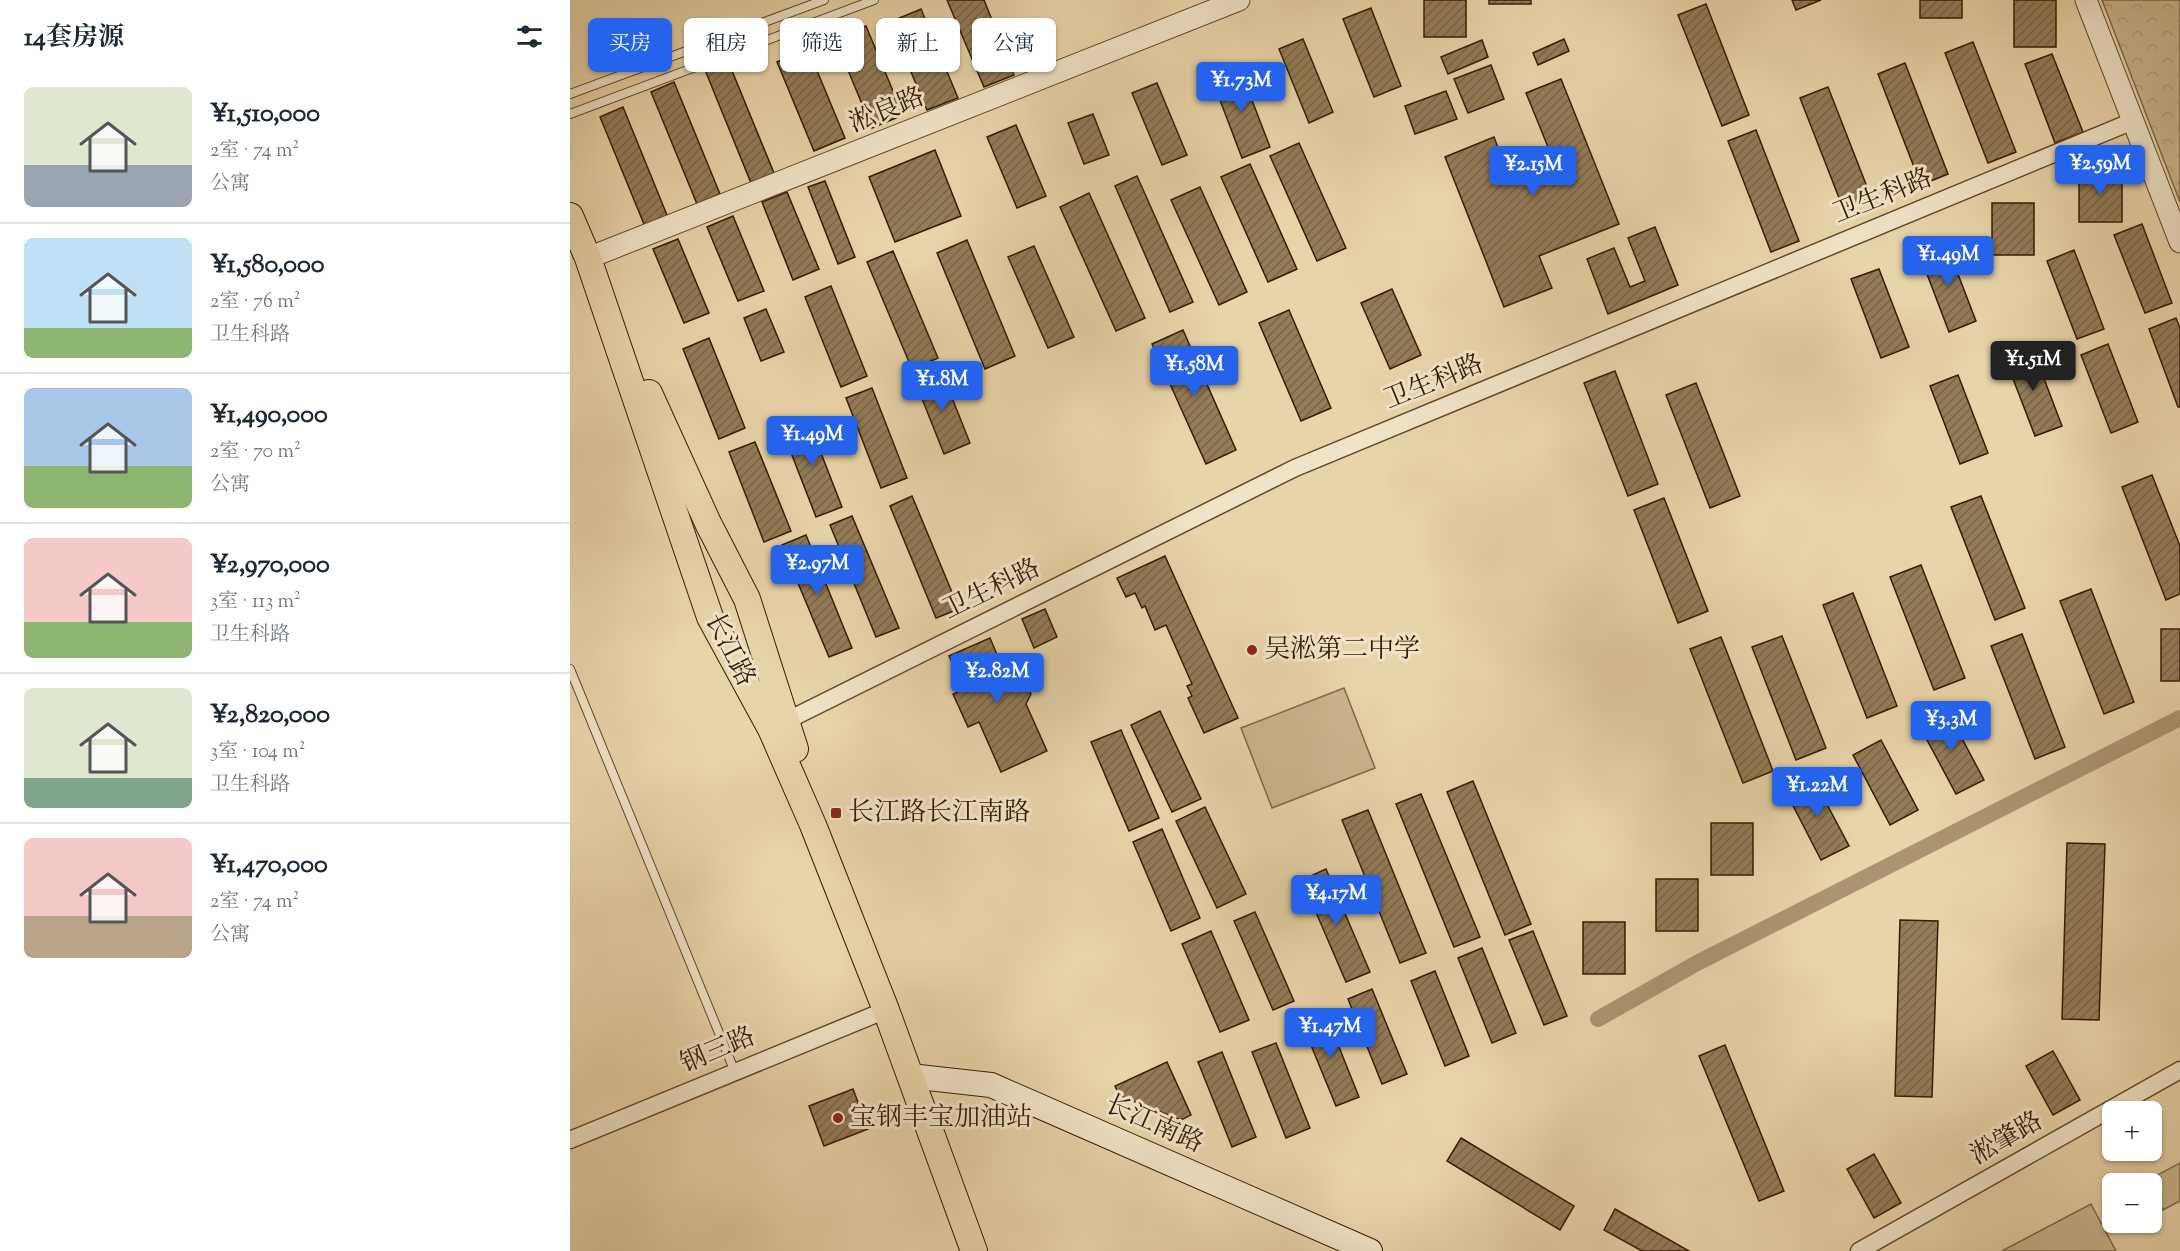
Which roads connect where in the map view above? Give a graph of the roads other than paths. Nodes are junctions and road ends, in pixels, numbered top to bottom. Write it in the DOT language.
graph roads {
  1 [pos="824,0"];
  2 [pos="874,0"];
  3 [pos="1239,0"];
  4 [pos="2086,0"];
  5 [pos="570,94"];
  6 [pos="570,114"];
  7 [pos="2133,122"];
  8 [pos="570,216"];
  9 [pos="2180,242"];
  10 [pos="588,258"];
  11 [pos="570,669"];
  12 [pos="778,725"];
  13 [pos="886,1010"];
  14 [pos="2180,1070"];
  15 [pos="735,1072"];
  16 [pos="910,1076"];
  17 [pos="570,1140"];
  18 [pos="974,1251"];
  19 [pos="1370,1251"];
  20 [pos="1859,1251"];
  1 -- 5 [label="lane"];
  2 -- 6 [label="lane"];
  3 -- 10 [label="street, 淞良路"];
  4 -- 7 [label="street"];
  7 -- 9 [label="street"];
  7 -- 12 [label="street, 卫生科路"];
  8 -- 10 [label="main road, 长江路"];
  10 -- 12 [label="main road"];
  10 -- 12 [label="main road, 长江路"];
  11 -- 15 [label="lane"];
  12 -- 13 [label="main road"];
  13 -- 15 [label="street, 钢三路"];
  13 -- 16 [label="main road"];
  14 -- 20 [label="street, 淞肇路"];
  15 -- 17 [label="street, 钢三路"];
  16 -- 18 [label="main road"];
  16 -- 19 [label="main road, 长江南路"];
}
